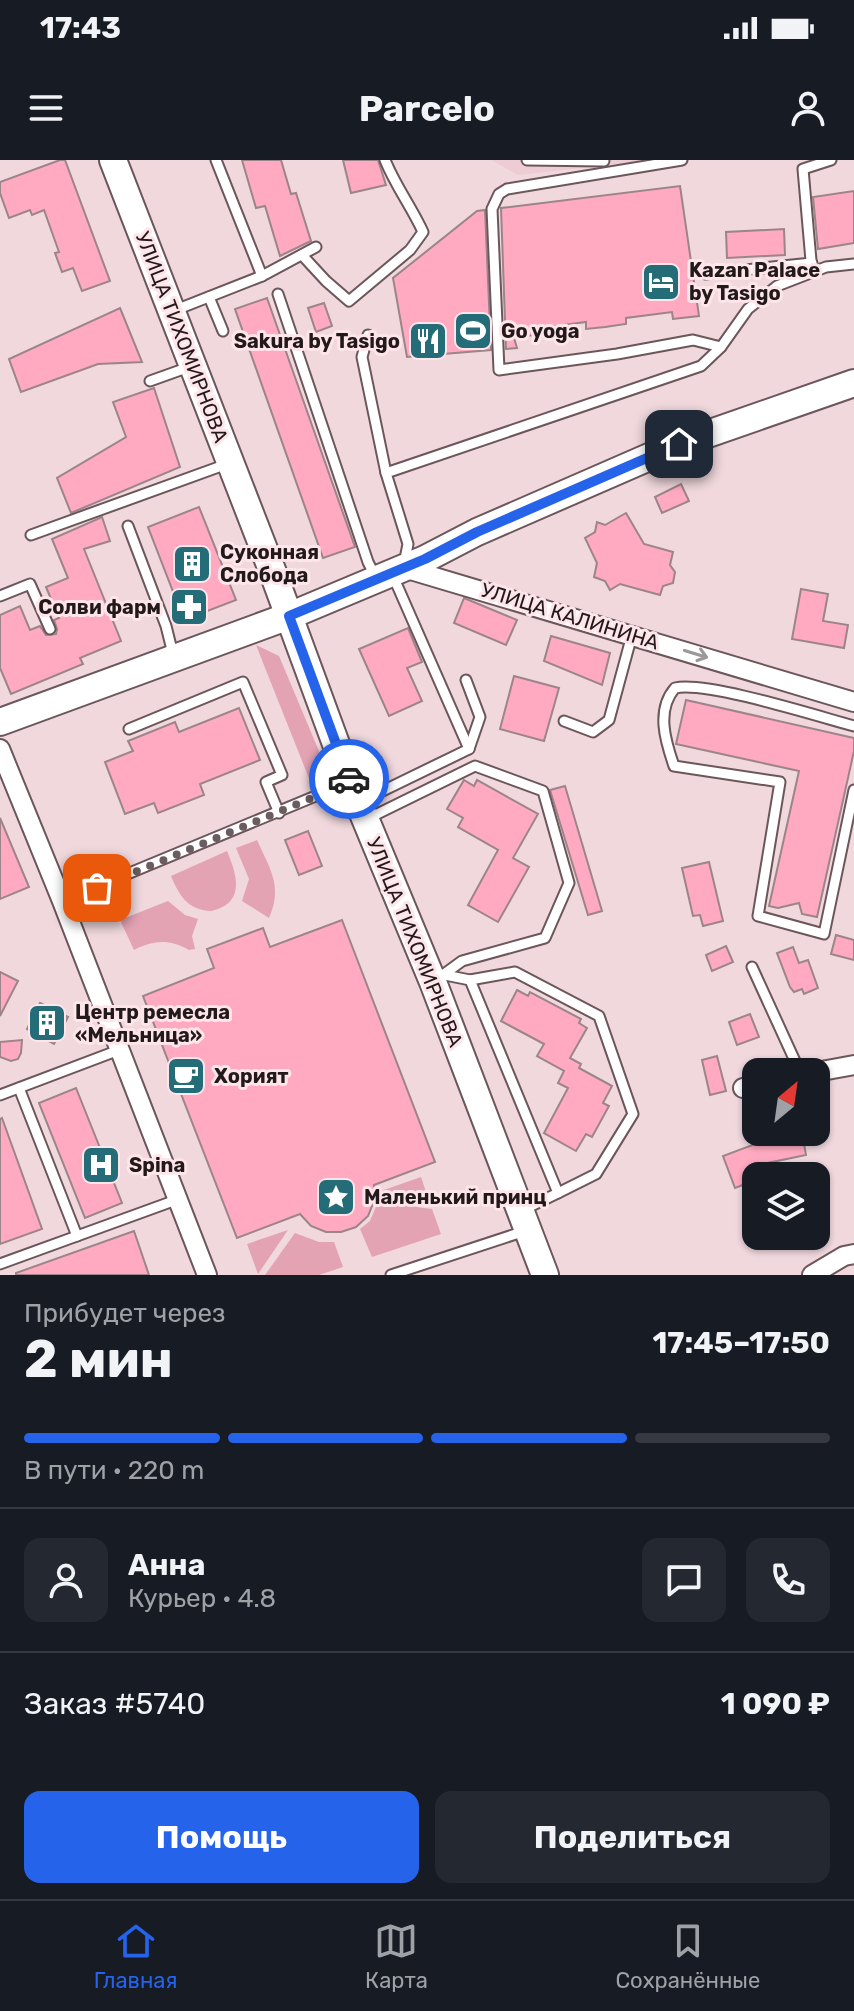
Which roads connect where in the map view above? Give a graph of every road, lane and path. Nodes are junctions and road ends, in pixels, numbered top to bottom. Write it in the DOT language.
graph roads {
  1 [pos="113,160"];
  2 [pos="216,160"];
  3 [pos="385,160"];
  4 [pos="527,160"];
  5 [pos="682,160"];
  6 [pos="831,160"];
  7 [pos="604,161"];
  8 [pos="316,247"];
  9 [pos="302,255"];
  10 [pos="854,264"];
  11 [pos="812,268"];
  12 [pos="705,274"];
  13 [pos="262,276"];
  14 [pos="278,294"];
  15 [pos="209,297"];
  16 [pos="171,311"];
  17 [pos="223,331"];
  18 [pos="368,335"];
  19 [pos="721,347"];
  20 [pos="193,366"];
  21 [pos="150,381"];
  22 [pos="854,383"];
  23 [pos="231,462"];
  24 [pos="386,473"];
  25 [pos="128,526"];
  26 [pos="31,535"];
  27 [pos="391,573"];
  28 [pos="0,596"];
  29 [pos="289,616"];
  30 [pos="50,629"];
  31 [pos="632,635"];
  32 [pos="174,658"];
  33 [pos="466,680"];
  34 [pos="854,702"];
  35 [pos="564,721"];
  36 [pos="0,722"];
  37 [pos="854,726"];
  38 [pos="129,729"];
  39 [pos="0,749"];
  40 [pos="469,749"];
  41 [pos="854,790"];
  42 [pos="358,801"];
  43 [pos="279,813"];
  44 [pos="62,901"];
  45 [pos="752,967"];
  46 [pos="439,979"];
  47 [pos="470,980"];
  48 [pos="119,1050"];
  49 [pos="794,1058"];
  50 [pos="854,1065"];
  51 [pos="830,1069"];
  52 [pos="19,1088"];
  53 [pos="0,1095"];
  54 [pos="558,1193"];
  55 [pos="176,1200"];
  56 [pos="524,1220"];
  57 [pos="77,1236"];
  58 [pos="854,1254"];
  59 [pos="0,1264"];
  60 [pos="207,1275"];
  61 [pos="391,1275"];
  62 [pos="545,1275"];
  63 [pos="812,1275"];
  1 -- 16 [label="main road, УЛИЦА ТИХОМИРНОВА"];
  2 -- 13 [label="lane"];
  3 -- 9 [label="lane"];
  4 -- 7 [label="lane"];
  5 -- 19 [label="lane"];
  6 -- 11 [label="lane"];
  8 -- 9 [label="lane"];
  9 -- 13 [label="lane"];
  10 -- 11 [label="lane"];
  11 -- 12 [label="lane"];
  11 -- 19 [label="lane"];
  13 -- 15 [label="lane"];
  14 -- 27 [label="lane"];
  15 -- 16 [label="lane"];
  15 -- 17 [label="lane"];
  16 -- 20 [label="main road, УЛИЦА ТИХОМИРНОВА"];
  18 -- 24 [label="lane"];
  19 -- 24 [label="lane"];
  20 -- 21 [label="lane"];
  20 -- 23 [label="main road, УЛИЦА ТИХОМИРНОВА"];
  22 -- 27 [label="main road"];
  23 -- 26 [label="lane"];
  23 -- 29 [label="main road, УЛИЦА ТИХОМИРНОВА"];
  24 -- 27 [label="lane"];
  25 -- 32 [label="lane"];
  27 -- 29 [label="main road"];
  27 -- 31 [label="street, УЛИЦА КАЛИНИНА"];
  27 -- 40 [label="lane"];
  28 -- 30 [label="lane"];
  29 -- 32 [label="main road"];
  29 -- 42 [label="main road, УЛИЦА ТИХОМИРНОВА"];
  31 -- 34 [label="street, УЛИЦА КАЛИНИНА, one-way"];
  31 -- 35 [label="lane"];
  32 -- 36 [label="main road"];
  33 -- 40 [label="lane"];
  37 -- 41 [label="lane"];
  38 -- 43 [label="lane"];
  39 -- 44 [label="street"];
  40 -- 42 [label="lane"];
  42 -- 43 [label="lane"];
  42 -- 46 [label="main road, УЛИЦА ТИХОМИРНОВА"];
  42 -- 46 [label="lane"];
  43 -- 44 [label="lane"];
  44 -- 48 [label="street"];
  45 -- 49 [label="lane"];
  46 -- 47 [label="lane"];
  46 -- 56 [label="main road, УЛИЦА ТИХОМИРНОВА"];
  47 -- 54 [label="lane"];
  47 -- 54 [label="lane"];
  48 -- 52 [label="lane"];
  48 -- 55 [label="street"];
  50 -- 51 [label="street"];
  52 -- 53 [label="lane"];
  52 -- 57 [label="lane"];
  54 -- 56 [label="lane"];
  55 -- 57 [label="lane"];
  55 -- 60 [label="street"];
  56 -- 61 [label="lane"];
  56 -- 62 [label="main road, УЛИЦА ТИХОМИРНОВА"];
  57 -- 59 [label="lane"];
  58 -- 63 [label="street"];
}
